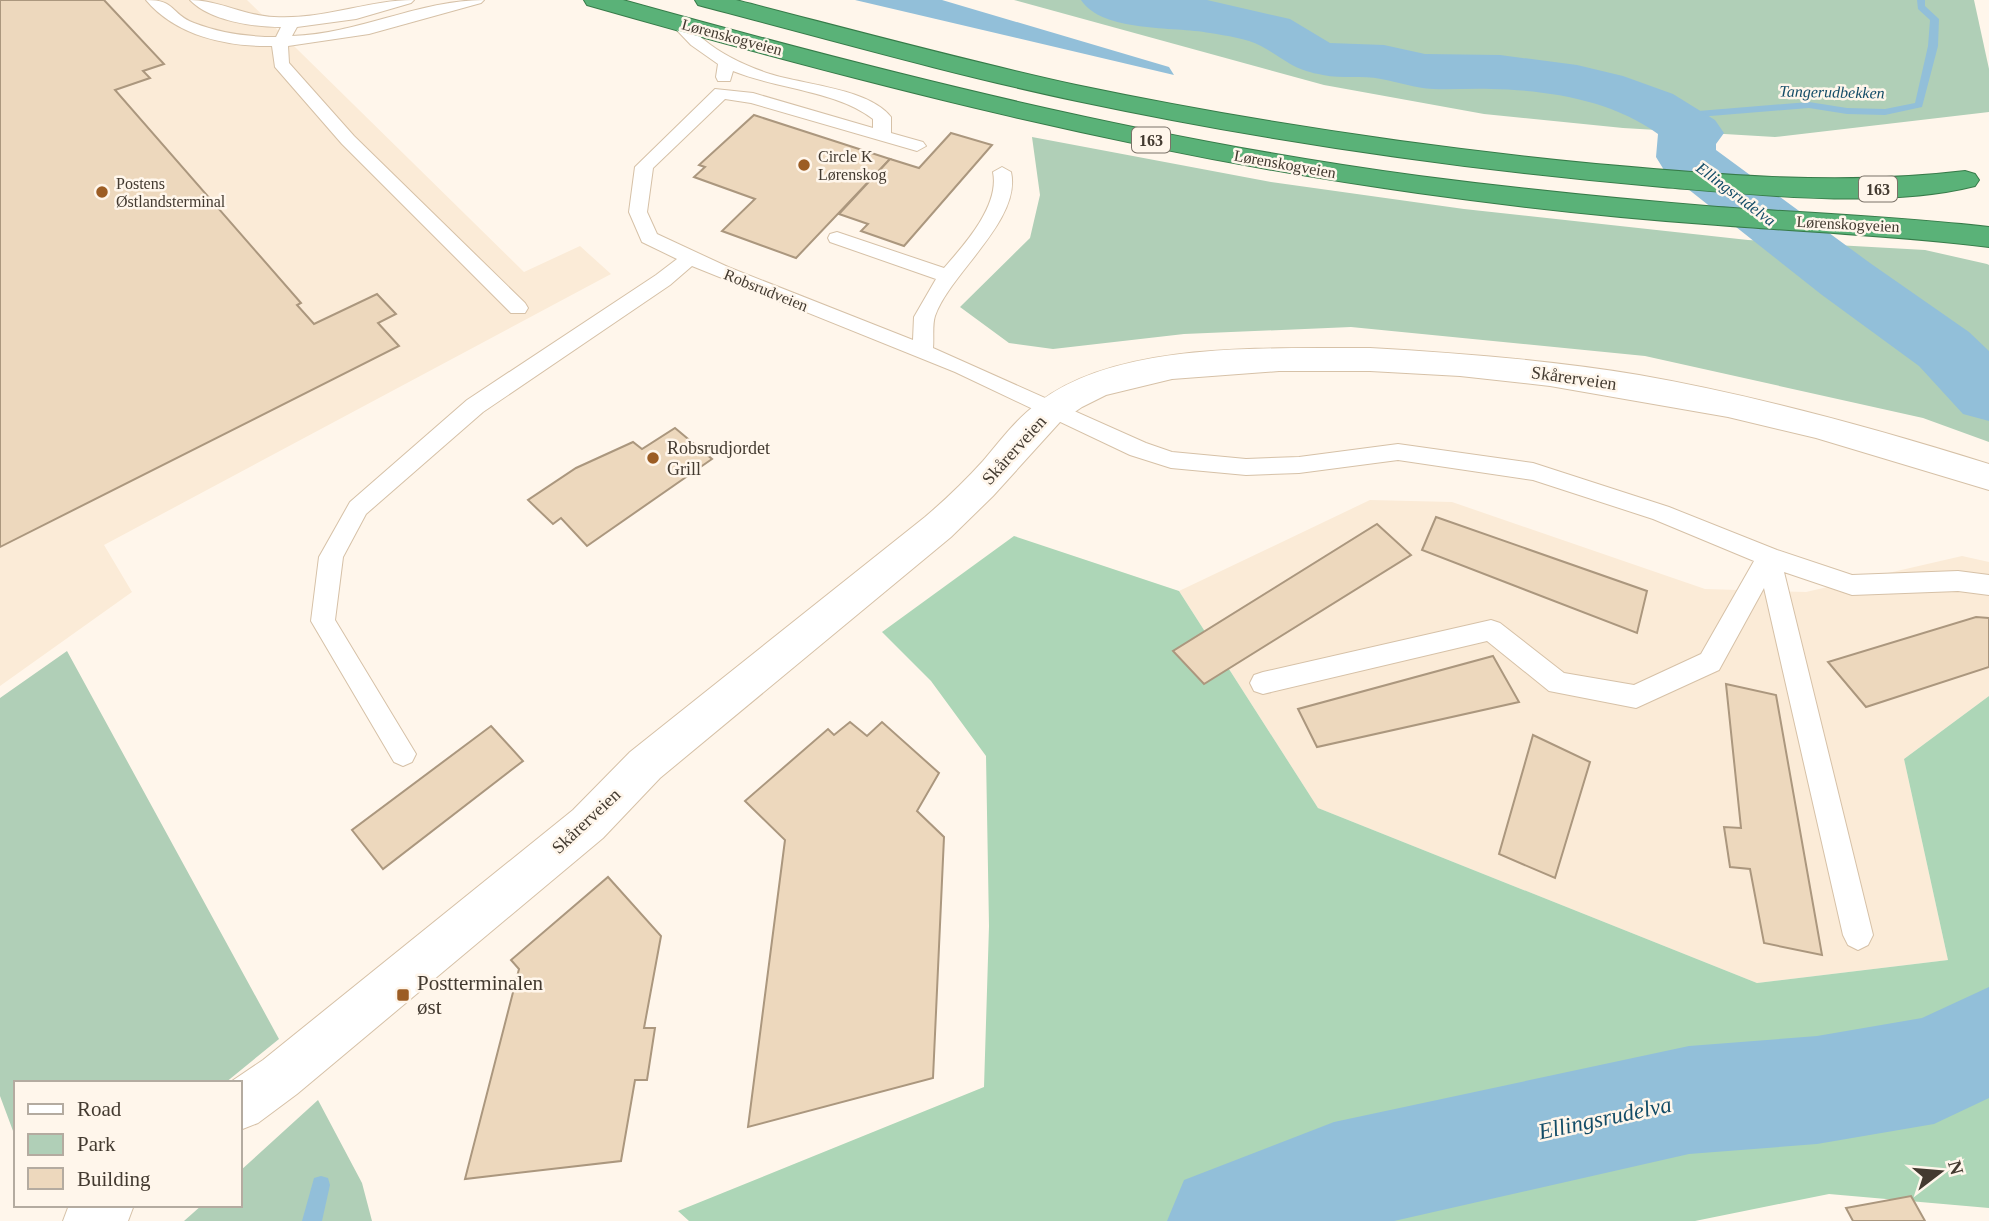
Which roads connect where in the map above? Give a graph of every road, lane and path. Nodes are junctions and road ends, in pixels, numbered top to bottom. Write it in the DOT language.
graph roads {
  1 [pos="154,0"];
  2 [pos="198,0"];
  3 [pos="406,0"];
  4 [pos="476,0"];
  5 [pos="596,0"];
  6 [pos="707,0"];
  7 [pos="292,22"];
  8 [pos="678,23"];
  9 [pos="280,44"];
  10 [pos="726,62"];
  11 [pos="721,93"];
  12 [pos="882,136"];
  13 [pos="917,146"];
  14 [pos="1989,164"];
  15 [pos="1002,172"];
  16 [pos="1965,180"];
  17 [pos="1989,230"];
  18 [pos="837,237"];
  19 [pos="1989,237"];
  20 [pos="690,258"];
  21 [pos="948,276"];
  22 [pos="518,308"];
  23 [pos="923,351"];
  24 [pos="1052,408"];
  25 [pos="1989,477"];
  26 [pos="1769,557"];
  27 [pos="1989,584"];
  28 [pos="1263,683"];
  29 [pos="403,754"];
  30 [pos="1858,935"];
  31 [pos="242,1104"];
  32 [pos="106,1207"];
  33 [pos="89,1221"];
  1 -- 9 [label="lane"];
  2 -- 7 [label="lane"];
  3 -- 7 [label="lane"];
  4 -- 9 [label="lane"];
  5 -- 8 [label="highway, Lørenskogveien / 163"];
  6 -- 16 [label="highway, Lørenskogveien / 163"];
  7 -- 9 [label="lane"];
  8 -- 10 [label="lane"];
  8 -- 19 [label="highway, Lørenskogveien / 163"];
  9 -- 22 [label="lane"];
  10 -- 11 [label="lane"];
  10 -- 12 [label="lane"];
  11 -- 12 [label="lane"];
  11 -- 20 [label="lane, Robsrudveien"];
  12 -- 13 [label="lane"];
  14 -- 16 [label="highway, 163"];
  15 -- 21 [label="lane"];
  16 -- 17 [label="highway"];
  18 -- 21 [label="lane"];
  20 -- 23 [label="lane, Robsrudveien"];
  20 -- 29 [label="lane"];
  21 -- 23 [label="lane"];
  23 -- 24 [label="lane, Robsrudveien"];
  24 -- 25 [label="street, Skårerveien"];
  24 -- 26 [label="lane, Robsrudveien"];
  24 -- 31 [label="street, Skårerveien"];
  26 -- 27 [label="lane, Robsrudveien"];
  26 -- 28 [label="lane"];
  26 -- 30 [label="lane"];
  32 -- 33 [label="street"];
}
